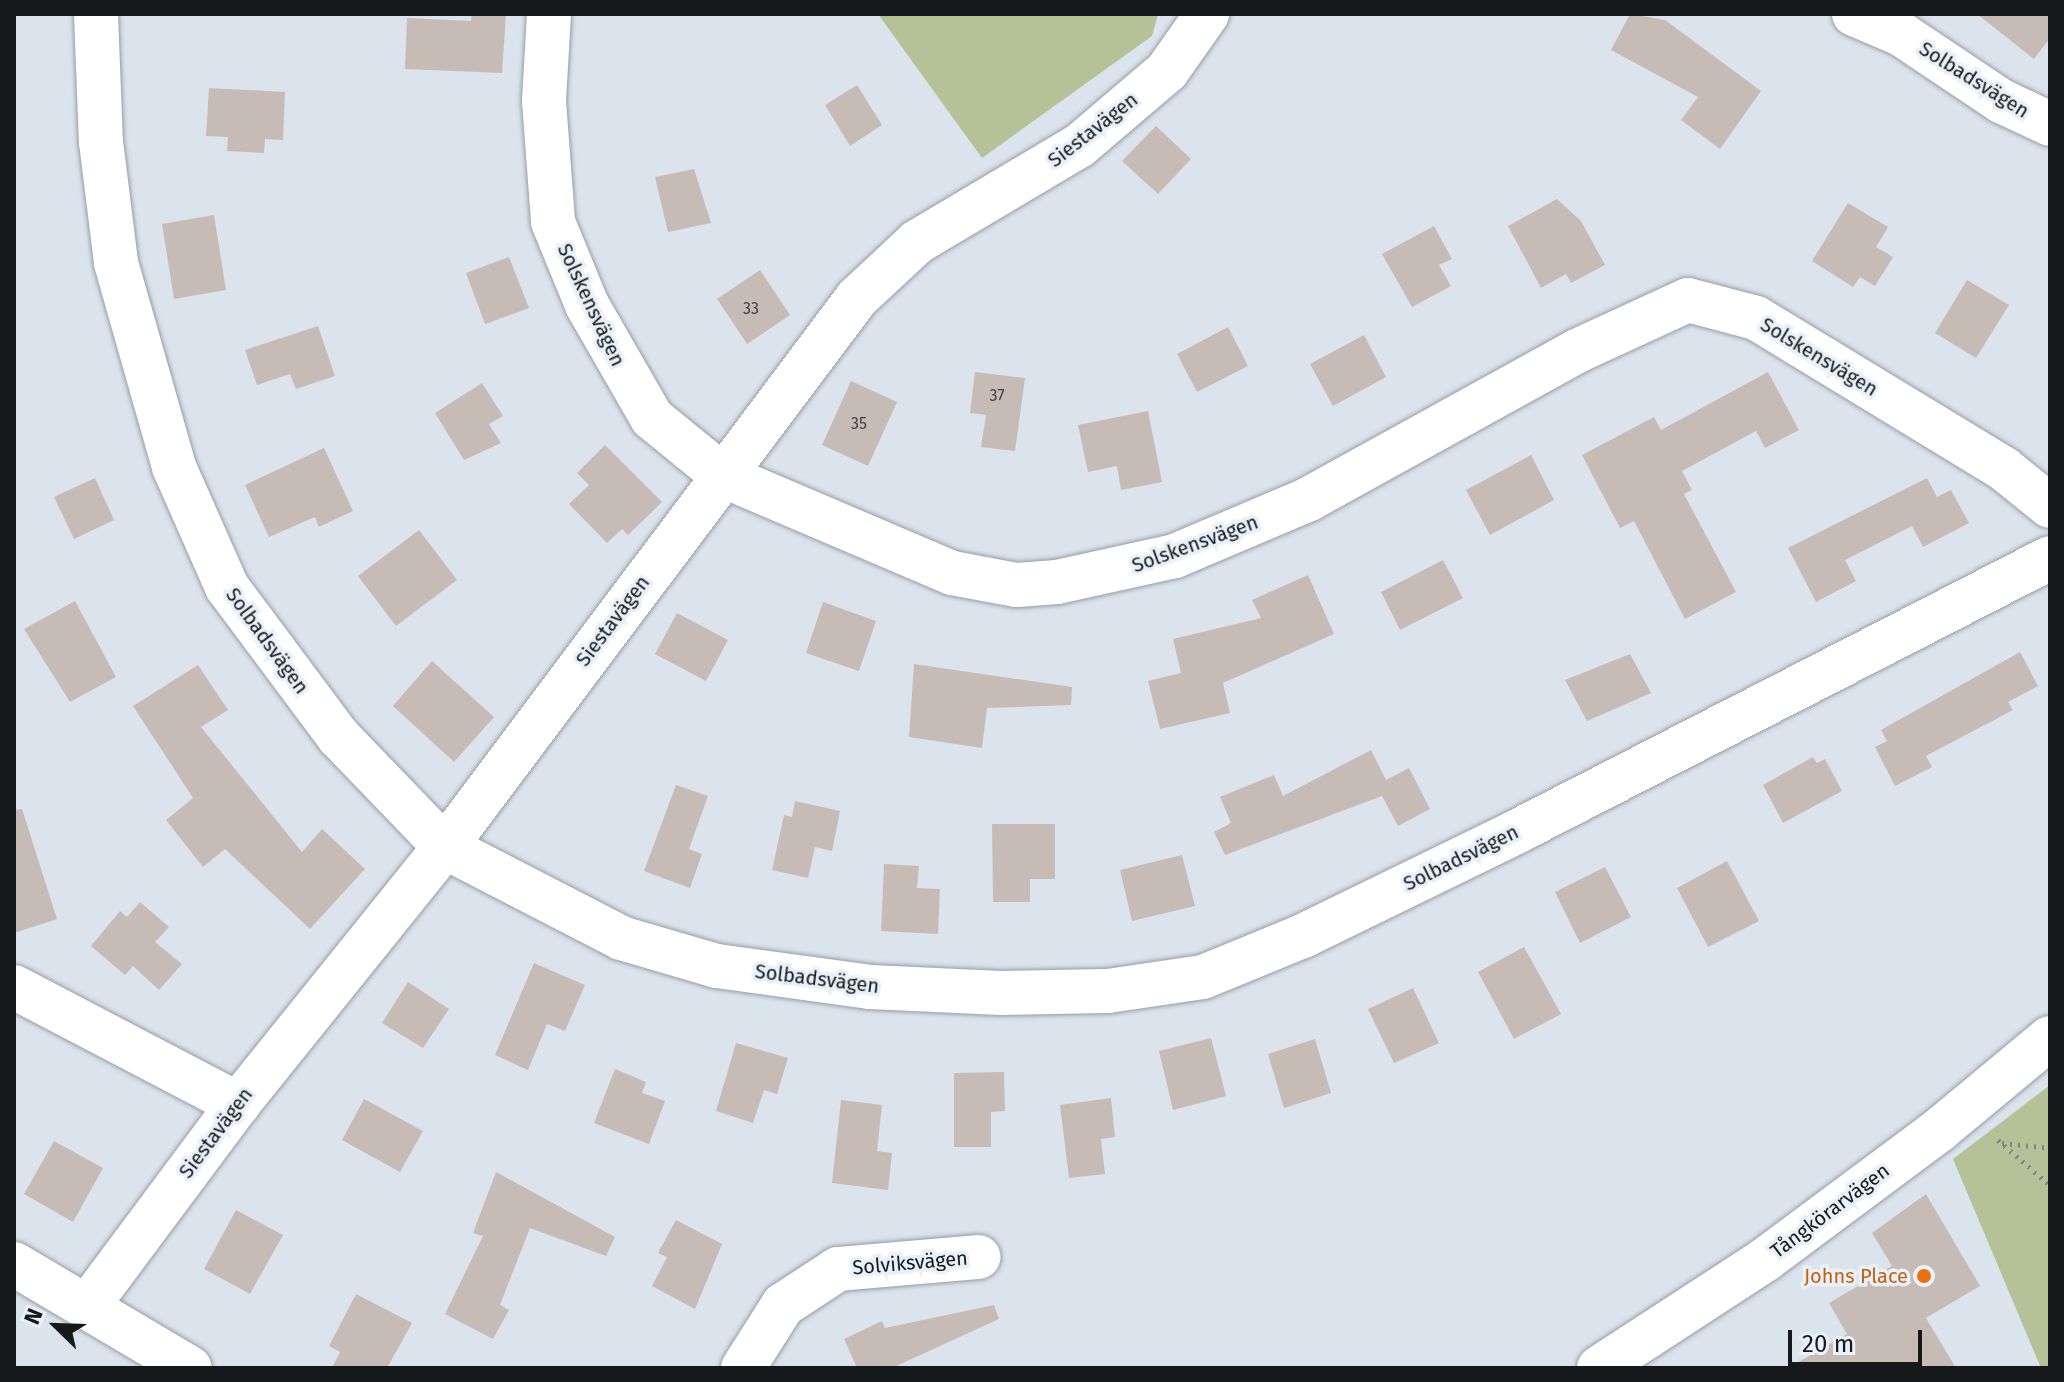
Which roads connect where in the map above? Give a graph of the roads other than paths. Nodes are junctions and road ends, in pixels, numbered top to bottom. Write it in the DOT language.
graph roads {
  1 [pos="96,14"];
  2 [pos="549,14"];
  3 [pos="1207,14"];
  4 [pos="1854,14"];
  5 [pos="2050,124"];
  6 [pos="722,475"];
  7 [pos="2050,506"];
  8 [pos="2050,558"];
  9 [pos="445,847"];
  10 [pos="14,987"];
  11 [pos="2050,1038"];
  12 [pos="238,1104"];
  13 [pos="978,1257"];
  14 [pos="14,1264"];
  15 [pos="89,1304"];
  16 [pos="1657,1353"];
  17 [pos="190,1368"];
  18 [pos="743,1368"];
  19 [pos="1599,1368"];
  1 -- 9 [label="street, Solbadsvägen"];
  2 -- 6 [label="street, Solskensvägen"];
  3 -- 6 [label="street, Siestavägen"];
  4 -- 5 [label="street, Solbadsvägen"];
  6 -- 7 [label="street, Solskensvägen"];
  6 -- 9 [label="street, Siestavägen"];
  8 -- 9 [label="street, Solbadsvägen"];
  9 -- 12 [label="street, Siestavägen"];
  10 -- 12 [label="street"];
  11 -- 16 [label="street, Tångkörarvägen"];
  12 -- 15 [label="street, Siestavägen"];
  13 -- 18 [label="street, Solviksvägen"];
  14 -- 15 [label="street"];
  15 -- 17 [label="street"];
  16 -- 19 [label="street, Tångkörarvägen"];
}
